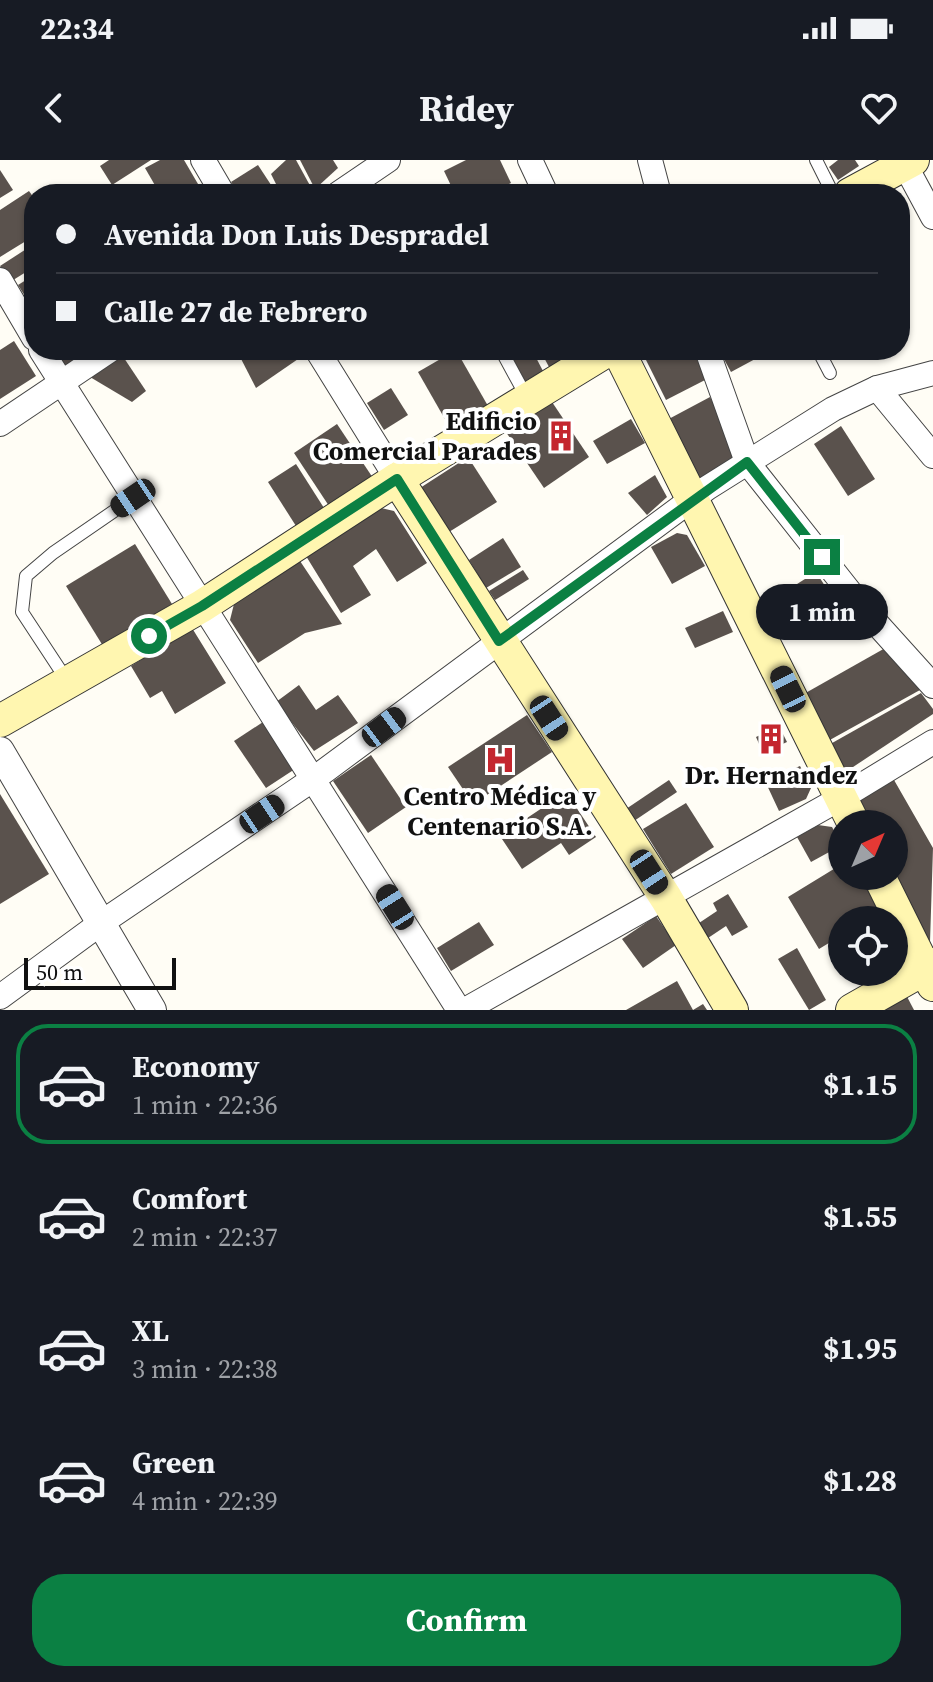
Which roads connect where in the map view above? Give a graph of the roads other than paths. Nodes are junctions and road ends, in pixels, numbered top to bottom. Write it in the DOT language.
graph roads {
  1 [pos="203,160"];
  2 [pos="388,160"];
  3 [pos="530,160"];
  4 [pos="650,160"];
  5 [pos="816,160"];
  6 [pos="906,162"];
  7 [pos="217,184"];
  8 [pos="353,184"];
  9 [pos="541,184"];
  10 [pos="656,184"];
  11 [pos="828,184"];
  12 [pos="868,184"];
  13 [pos="933,217"];
  14 [pos="0,280"];
  15 [pos="24,321"];
  16 [pos="47,360"];
  17 [pos="95,360"];
  18 [pos="323,360"];
  19 [pos="507,360"];
  20 [pos="592,360"];
  21 [pos="623,360"];
  22 [pos="711,360"];
  23 [pos="823,360"];
  24 [pos="830,373"];
  25 [pos="933,373"];
  26 [pos="60,384"];
  27 [pos="877,388"];
  28 [pos="528,399"];
  29 [pos="0,424"];
  30 [pos="933,456"];
  31 [pos="747,462"];
  32 [pos="397,479"];
  33 [pos="133,498"];
  34 [pos="694,498"];
  35 [pos="202,606"];
  36 [pos="499,641"];
  37 [pos="68,682"];
  38 [pos="933,686"];
  39 [pos="0,721"];
  40 [pos="933,742"];
  41 [pos="0,751"];
  42 [pos="315,778"];
  43 [pos="847,810"];
  44 [pos="848,810"];
  45 [pos="828,820"];
  46 [pos="886,890"];
  47 [pos="666,898"];
  48 [pos="101,923"];
  49 [pos="930,973"];
  50 [pos="0,997"];
  51 [pos="152,1010"];
  52 [pos="459,1010"];
  53 [pos="465,1010"];
  54 [pos="732,1010"];
  55 [pos="852,1010"];
  1 -- 7 [label="street"];
  2 -- 8 [label="street"];
  3 -- 9 [label="street"];
  4 -- 10 [label="street"];
  5 -- 11 [label="lane"];
  6 -- 12 [label="main road"];
  6 -- 13 [label="street"];
  14 -- 15 [label="street"];
  16 -- 26 [label="street"];
  17 -- 26 [label="street"];
  18 -- 32 [label="street"];
  19 -- 28 [label="lane"];
  20 -- 28 [label="main road"];
  21 -- 34 [label="main road"];
  22 -- 31 [label="street"];
  23 -- 24 [label="lane"];
  25 -- 27 [label="street"];
  26 -- 29 [label="street"];
  26 -- 33 [label="street"];
  27 -- 30 [label="street"];
  27 -- 31 [label="street"];
  28 -- 32 [label="main road"];
  31 -- 34 [label="street"];
  31 -- 38 [label="street"];
  32 -- 35 [label="main road"];
  32 -- 36 [label="main road"];
  33 -- 35 [label="street"];
  33 -- 37 [label="lane"];
  34 -- 36 [label="street"];
  34 -- 43 [label="main road"];
  35 -- 37 [label="main road"];
  35 -- 42 [label="street"];
  36 -- 42 [label="street"];
  36 -- 47 [label="main road"];
  37 -- 39 [label="main road"];
  40 -- 44 [label="street"];
  41 -- 48 [label="street"];
  42 -- 48 [label="street"];
  42 -- 52 [label="street"];
  45 -- 47 [label="street"];
  46 -- 49 [label="main road"];
  47 -- 53 [label="street"];
  47 -- 54 [label="main road"];
  48 -- 50 [label="street"];
  48 -- 51 [label="street"];
  49 -- 55 [label="main road"];
}
